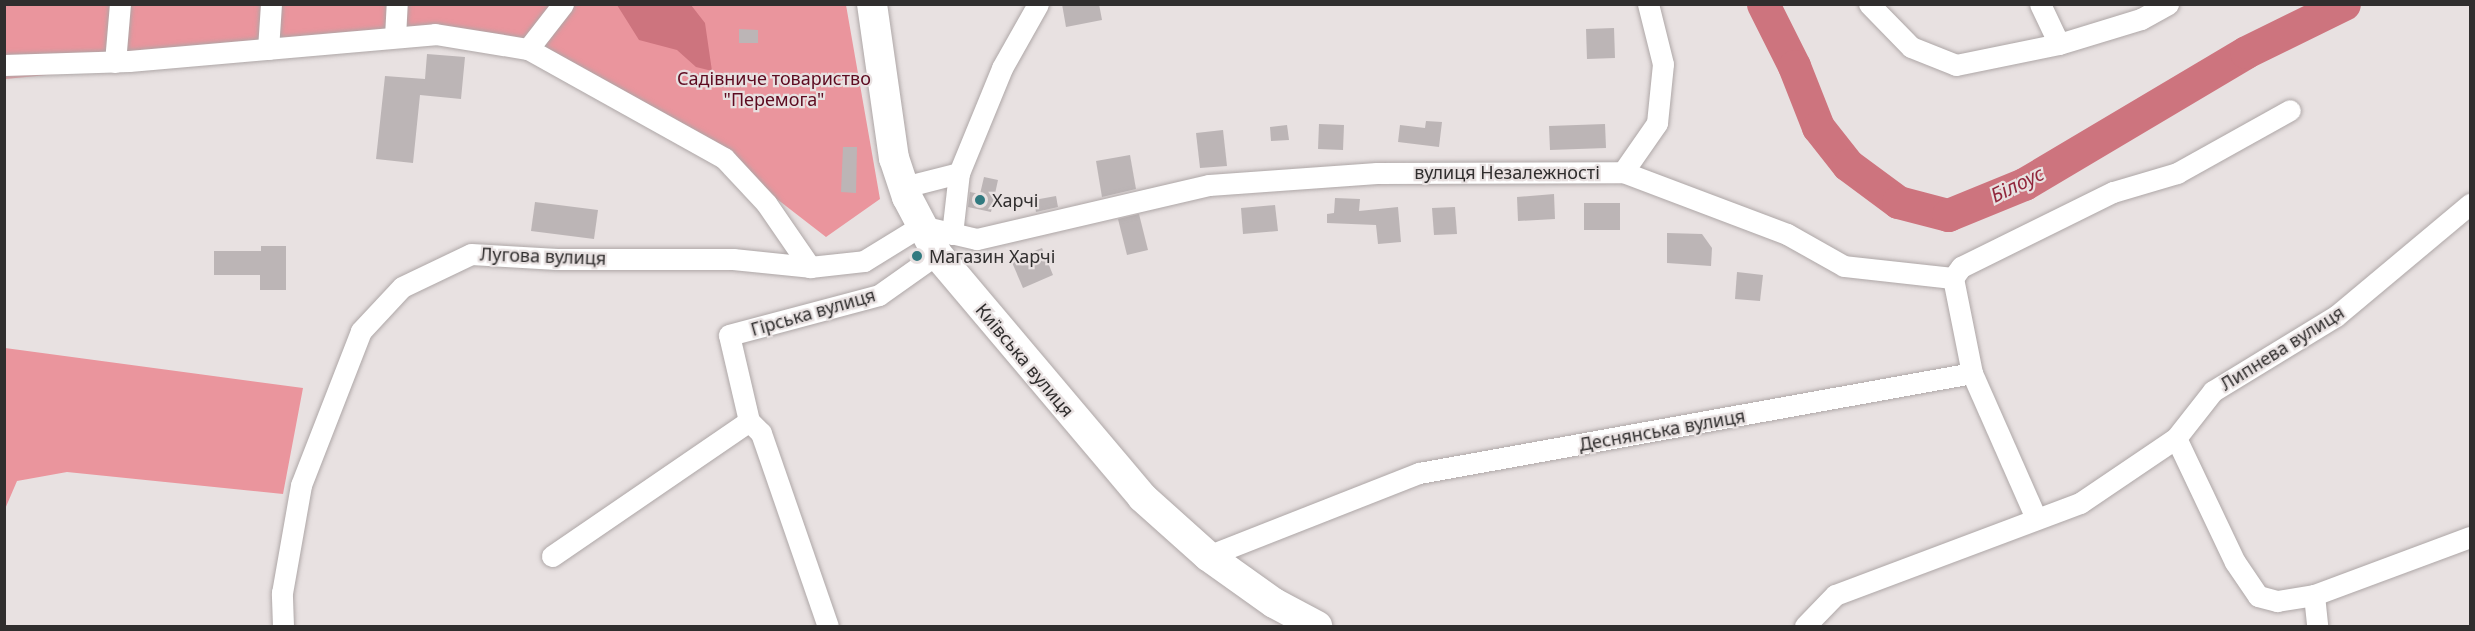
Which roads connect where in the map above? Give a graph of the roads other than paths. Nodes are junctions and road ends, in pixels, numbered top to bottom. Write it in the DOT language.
graph roads {
  1 [pos="120,4"];
  2 [pos="271,4"];
  3 [pos="398,4"];
  4 [pos="562,4"];
  5 [pos="872,4"];
  6 [pos="1038,4"];
  7 [pos="1648,4"];
  8 [pos="1869,4"];
  9 [pos="2040,4"];
  10 [pos="2168,4"];
  11 [pos="395,38"];
  12 [pos="2059,44"];
  13 [pos="268,49"];
  14 [pos="528,49"];
  15 [pos="115,62"];
  16 [pos="4,65"];
  17 [pos="2290,110"];
  18 [pos="959,172"];
  19 [pos="1623,172"];
  20 [pos="904,187"];
  21 [pos="2470,204"];
  22 [pos="921,226"];
  23 [pos="944,244"];
  24 [pos="810,267"];
  25 [pos="1953,278"];
  26 [pos="1972,373"];
  27 [pos="749,421"];
  28 [pos="2176,438"];
  29 [pos="2036,518"];
  30 [pos="2470,537"];
  31 [pos="552,556"];
  32 [pos="1208,556"];
  33 [pos="2314,595"];
  34 [pos="283,627"];
  35 [pos="828,627"];
  36 [pos="1317,627"];
  37 [pos="1805,627"];
  38 [pos="2317,627"];
  1 -- 15 [label="street"];
  2 -- 13 [label="street"];
  3 -- 11 [label="street"];
  4 -- 14 [label="street"];
  5 -- 20 [label="main road, Київська вулиця"];
  6 -- 18 [label="street"];
  7 -- 19 [label="street"];
  8 -- 12 [label="street"];
  9 -- 12 [label="street"];
  10 -- 12 [label="street"];
  11 -- 13 [label="street"];
  11 -- 14 [label="street"];
  13 -- 15 [label="street"];
  14 -- 24 [label="street"];
  15 -- 16 [label="street"];
  17 -- 25 [label="street"];
  18 -- 20 [label="street"];
  18 -- 23 [label="street"];
  19 -- 23 [label="street, вулиця Незалежності"];
  19 -- 25 [label="street, вулиця Незалежності"];
  20 -- 22 [label="main road, Київська вулиця"];
  21 -- 28 [label="street, Липнева вулиця"];
  22 -- 23 [label="main road, Київська вулиця"];
  22 -- 24 [label="street, Лугова вулиця"];
  23 -- 27 [label="street, Гірська вулиця"];
  23 -- 32 [label="main road, Київська вулиця"];
  24 -- 34 [label="street, Лугова вулиця"];
  25 -- 26 [label="street"];
  26 -- 29 [label="street"];
  26 -- 32 [label="street, Деснянська вулиця"];
  27 -- 31 [label="street"];
  27 -- 35 [label="street"];
  28 -- 29 [label="street, Липнева вулиця"];
  28 -- 33 [label="street"];
  29 -- 37 [label="street, Липнева вулиця"];
  30 -- 33 [label="street"];
  32 -- 36 [label="main road, Київська вулиця"];
  33 -- 38 [label="street"];
}
